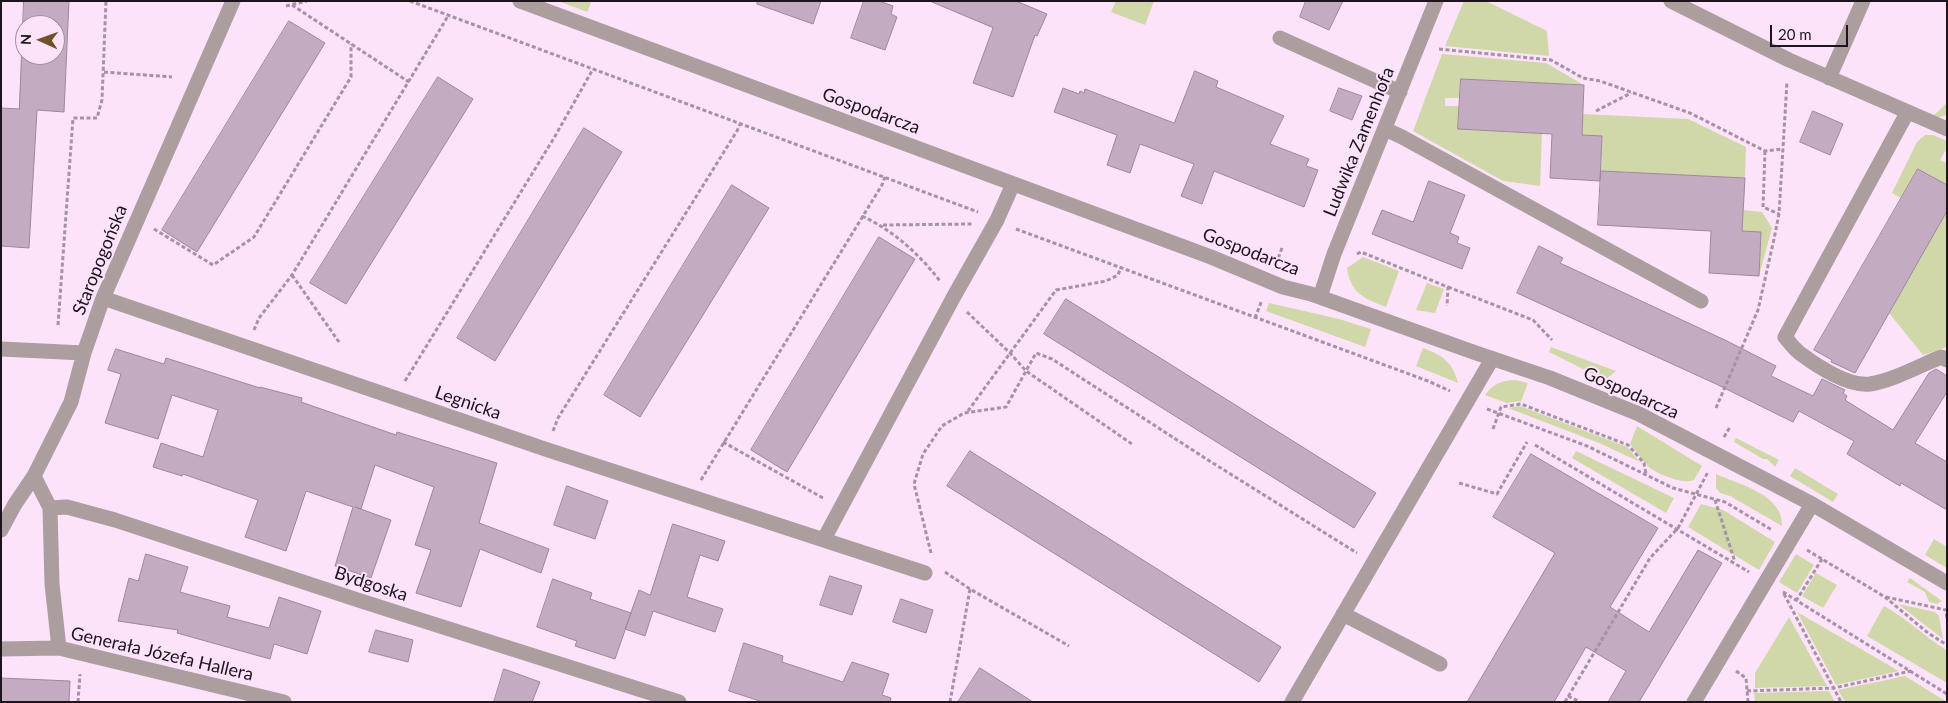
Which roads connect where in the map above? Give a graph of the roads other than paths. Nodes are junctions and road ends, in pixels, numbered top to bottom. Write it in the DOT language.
graph roads {
  1 [pos="232,1"];
  2 [pos="520,1"];
  3 [pos="1436,1"];
  4 [pos="1671,1"];
  5 [pos="1863,1"];
  6 [pos="1280,38"];
  7 [pos="1829,78"];
  8 [pos="1400,92"];
  9 [pos="1907,113"];
  10 [pos="1947,128"];
  11 [pos="1385,129"];
  12 [pos="1013,184"];
  13 [pos="1320,297"];
  14 [pos="103,298"];
  15 [pos="1701,301"];
  16 [pos="1,349"];
  17 [pos="84,353"];
  18 [pos="1492,359"];
  19 [pos="1947,360"];
  20 [pos="34,476"];
  21 [pos="1812,504"];
  22 [pos="50,508"];
  23 [pos="4,521"];
  24 [pos="824,539"];
  25 [pos="925,573"];
  26 [pos="1947,583"];
  27 [pos="1344,614"];
  28 [pos="59,648"];
  29 [pos="1,649"];
  30 [pos="1440,664"];
  31 [pos="284,702"];
  32 [pos="679,702"];
  33 [pos="1292,702"];
  34 [pos="1694,702"];
  1 -- 14 [label="street, Staropogońska"];
  2 -- 12 [label="street, Gospodarcza"];
  3 -- 8 [label="street, Ludwika Zamenhofa"];
  4 -- 7 [label="street"];
  5 -- 7 [label="street"];
  6 -- 8 [label="street"];
  7 -- 9 [label="street"];
  8 -- 11 [label="street, Ludwika Zamenhofa"];
  9 -- 10 [label="street"];
  9 -- 19 [label="street"];
  11 -- 13 [label="street, Ludwika Zamenhofa"];
  11 -- 15 [label="street"];
  12 -- 13 [label="street, Gospodarcza"];
  12 -- 24 [label="street"];
  13 -- 18 [label="street, Gospodarcza"];
  14 -- 17 [label="street, Staropogońska"];
  14 -- 24 [label="street, Legnicka"];
  16 -- 17 [label="street"];
  17 -- 20 [label="street, Staropogońska"];
  18 -- 21 [label="street, Gospodarcza"];
  18 -- 27 [label="street"];
  20 -- 22 [label="street"];
  20 -- 23 [label="street, Staropogońska"];
  21 -- 26 [label="street, Gospodarcza"];
  21 -- 34 [label="street"];
  22 -- 28 [label="street"];
  22 -- 32 [label="street, Bydgoska"];
  24 -- 25 [label="street, Legnicka"];
  27 -- 30 [label="street"];
  27 -- 33 [label="street"];
  28 -- 29 [label="street, Generała Józefa Hallera"];
  28 -- 31 [label="street, Generała Józefa Hallera"];
}
